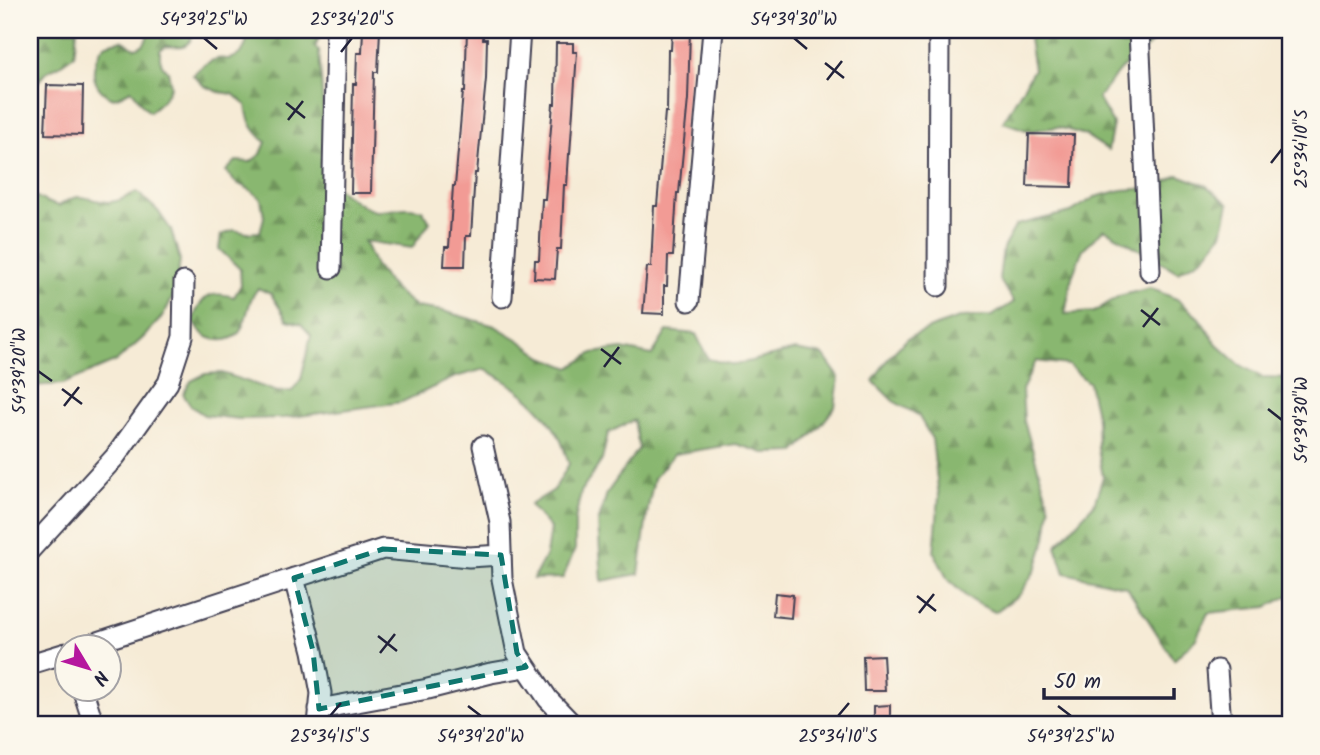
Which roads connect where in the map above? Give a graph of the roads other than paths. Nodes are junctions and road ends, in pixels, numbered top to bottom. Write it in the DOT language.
graph roads {
  1 [pos="337,30"];
  2 [pos="520,30"];
  3 [pos="713,30"];
  4 [pos="939,30"];
  5 [pos="1139,30"];
  6 [pos="331,268"];
  7 [pos="1150,271"];
  8 [pos="184,282"];
  9 [pos="938,286"];
  10 [pos="502,297"];
  11 [pos="689,301"];
  12 [pos="483,446"];
  13 [pos="30,550"];
  14 [pos="501,555"];
  15 [pos="295,578"];
  16 [pos="122,634"];
  17 [pos="52,657"];
  18 [pos="30,664"];
  19 [pos="526,667"];
  20 [pos="1217,670"];
  21 [pos="86,702"];
  22 [pos="319,717"];
  23 [pos="93,725"];
  24 [pos="573,725"];
  25 [pos="1221,725"];
  1 -- 6 [label="street"];
  2 -- 10 [label="street"];
  3 -- 11 [label="street"];
  4 -- 9 [label="street"];
  5 -- 7 [label="street"];
  8 -- 13 [label="street"];
  12 -- 14 [label="street"];
  14 -- 15 [label="street"];
  14 -- 19 [label="street"];
  15 -- 16 [label="street"];
  15 -- 22 [label="street"];
  17 -- 18 [label="street"];
  19 -- 22 [label="street"];
  19 -- 24 [label="street"];
  20 -- 25 [label="street"];
  21 -- 23 [label="street"];
}
